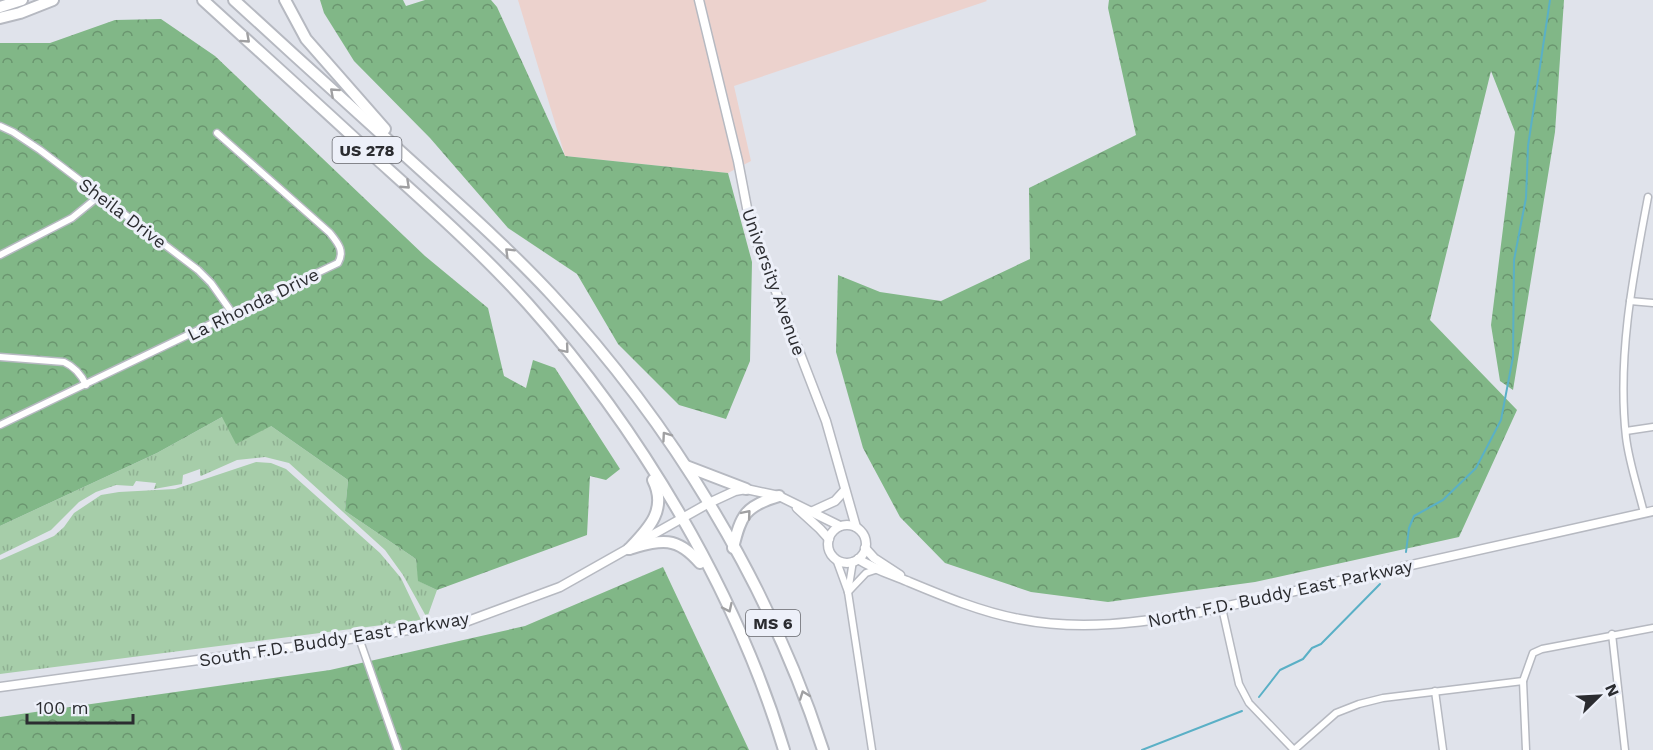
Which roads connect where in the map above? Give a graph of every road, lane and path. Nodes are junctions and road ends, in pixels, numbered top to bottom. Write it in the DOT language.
graph roads {
  1 [pos="22,0"];
  2 [pos="53,0"];
  3 [pos="194,0"];
  4 [pos="203,0"];
  5 [pos="234,0"];
  6 [pos="285,0"];
  7 [pos="699,0"];
  8 [pos="0,6"];
  9 [pos="216,12"];
  10 [pos="0,18"];
  11 [pos="0,126"];
  12 [pos="218,133"];
  13 [pos="425,174"];
  14 [pos="99,196"];
  15 [pos="1648,197"];
  16 [pos="0,255"];
  17 [pos="1630,301"];
  18 [pos="1653,303"];
  19 [pos="233,314"];
  20 [pos="0,357"];
  21 [pos="86,385"];
  22 [pos="0,425"];
  23 [pos="1653,427"];
  24 [pos="1626,431"];
  25 [pos="635,444"];
  26 [pos="686,466"];
  27 [pos="746,489"];
  28 [pos="845,490"];
  29 [pos="779,496"];
  30 [pos="709,503"];
  31 [pos="794,504"];
  32 [pos="811,512"];
  33 [pos="1648,512"];
  34 [pos="682,519"];
  35 [pos="842,526"];
  36 [pos="856,527"];
  37 [pos="828,539"];
  38 [pos="734,548"];
  39 [pos="865,548"];
  40 [pos="629,549"];
  41 [pos="836,559"];
  42 [pos="855,560"];
  43 [pos="876,570"];
  44 [pos="715,580"];
  45 [pos="907,581"];
  46 [pos="848,592"];
  47 [pos="1222,608"];
  48 [pos="1653,628"];
  49 [pos="1612,634"];
  50 [pos="359,638"];
  51 [pos="1523,681"];
  52 [pos="0,687"];
  53 [pos="1435,692"];
  54 [pos="399,750"];
  55 [pos="784,750"];
  56 [pos="823,750"];
  57 [pos="872,750"];
  58 [pos="1294,750"];
  59 [pos="1443,750"];
  60 [pos="1526,750"];
  61 [pos="1625,750"];
  1 -- 8 [label="highway"];
  2 -- 10 [label="highway"];
  3 -- 9 [label="highway"];
  4 -- 9 [label="highway, US 278"];
  13 -- 5 [label="highway, US 278, one-way"];
  6 -- 13 [label="highway"];
  7 -- 28 [label="street, University Avenue"];
  9 -- 25 [label="highway, US 278, one-way"];
  11 -- 14 [label="street, Sheila Drive"];
  12 -- 19 [label="street, La Rhonda Drive"];
  26 -- 13 [label="highway, US 278, one-way"];
  14 -- 16 [label="street"];
  14 -- 19 [label="street, Sheila Drive"];
  15 -- 17 [label="street"];
  17 -- 18 [label="street"];
  17 -- 24 [label="street"];
  19 -- 21 [label="street, La Rhonda Drive"];
  20 -- 21 [label="street"];
  21 -- 22 [label="street, La Rhonda Drive"];
  23 -- 24 [label="street"];
  24 -- 33 [label="street"];
  25 -- 34 [label="highway, US 278"];
  25 -- 40 [label="highway"];
  26 -- 27 [label="highway"];
  26 -- 30 [label="highway, US 278"];
  27 -- 29 [label="street"];
  27 -- 30 [label="street, South F.D. Buddy East Parkway"];
  28 -- 32 [label="street"];
  28 -- 35 [label="street, University Avenue"];
  28 -- 36 [label="street, University Avenue"];
  29 -- 31 [label="street"];
  38 -- 29 [label="highway, one-way"];
  30 -- 34 [label="street, South F.D. Buddy East Parkway"];
  30 -- 38 [label="highway, MS 6"];
  31 -- 32 [label="street"];
  31 -- 37 [label="street"];
  32 -- 35 [label="street"];
  33 -- 47 [label="street, North F.D. Buddy East Parkway"];
  34 -- 40 [label="street, South F.D. Buddy East Parkway"];
  34 -- 44 [label="highway, MS 6"];
  35 -- 36 [label="street"];
  35 -- 37 [label="street"];
  36 -- 39 [label="street"];
  37 -- 41 [label="street"];
  56 -- 38 [label="highway, MS 6, one-way"];
  39 -- 42 [label="street"];
  39 -- 45 [label="street"];
  40 -- 44 [label="highway"];
  40 -- 50 [label="street, South F.D. Buddy East Parkway"];
  41 -- 42 [label="street"];
  41 -- 46 [label="street"];
  42 -- 43 [label="street"];
  42 -- 46 [label="street"];
  43 -- 45 [label="street"];
  43 -- 46 [label="street"];
  44 -- 55 [label="highway, MS 6, one-way"];
  45 -- 47 [label="street, North F.D. Buddy East Parkway"];
  46 -- 57 [label="street"];
  47 -- 58 [label="street"];
  48 -- 49 [label="street"];
  49 -- 51 [label="street"];
  49 -- 61 [label="street"];
  50 -- 52 [label="street, South F.D. Buddy East Parkway"];
  50 -- 54 [label="street"];
  51 -- 53 [label="street"];
  51 -- 60 [label="street"];
  53 -- 58 [label="street"];
  53 -- 59 [label="street"];
}
